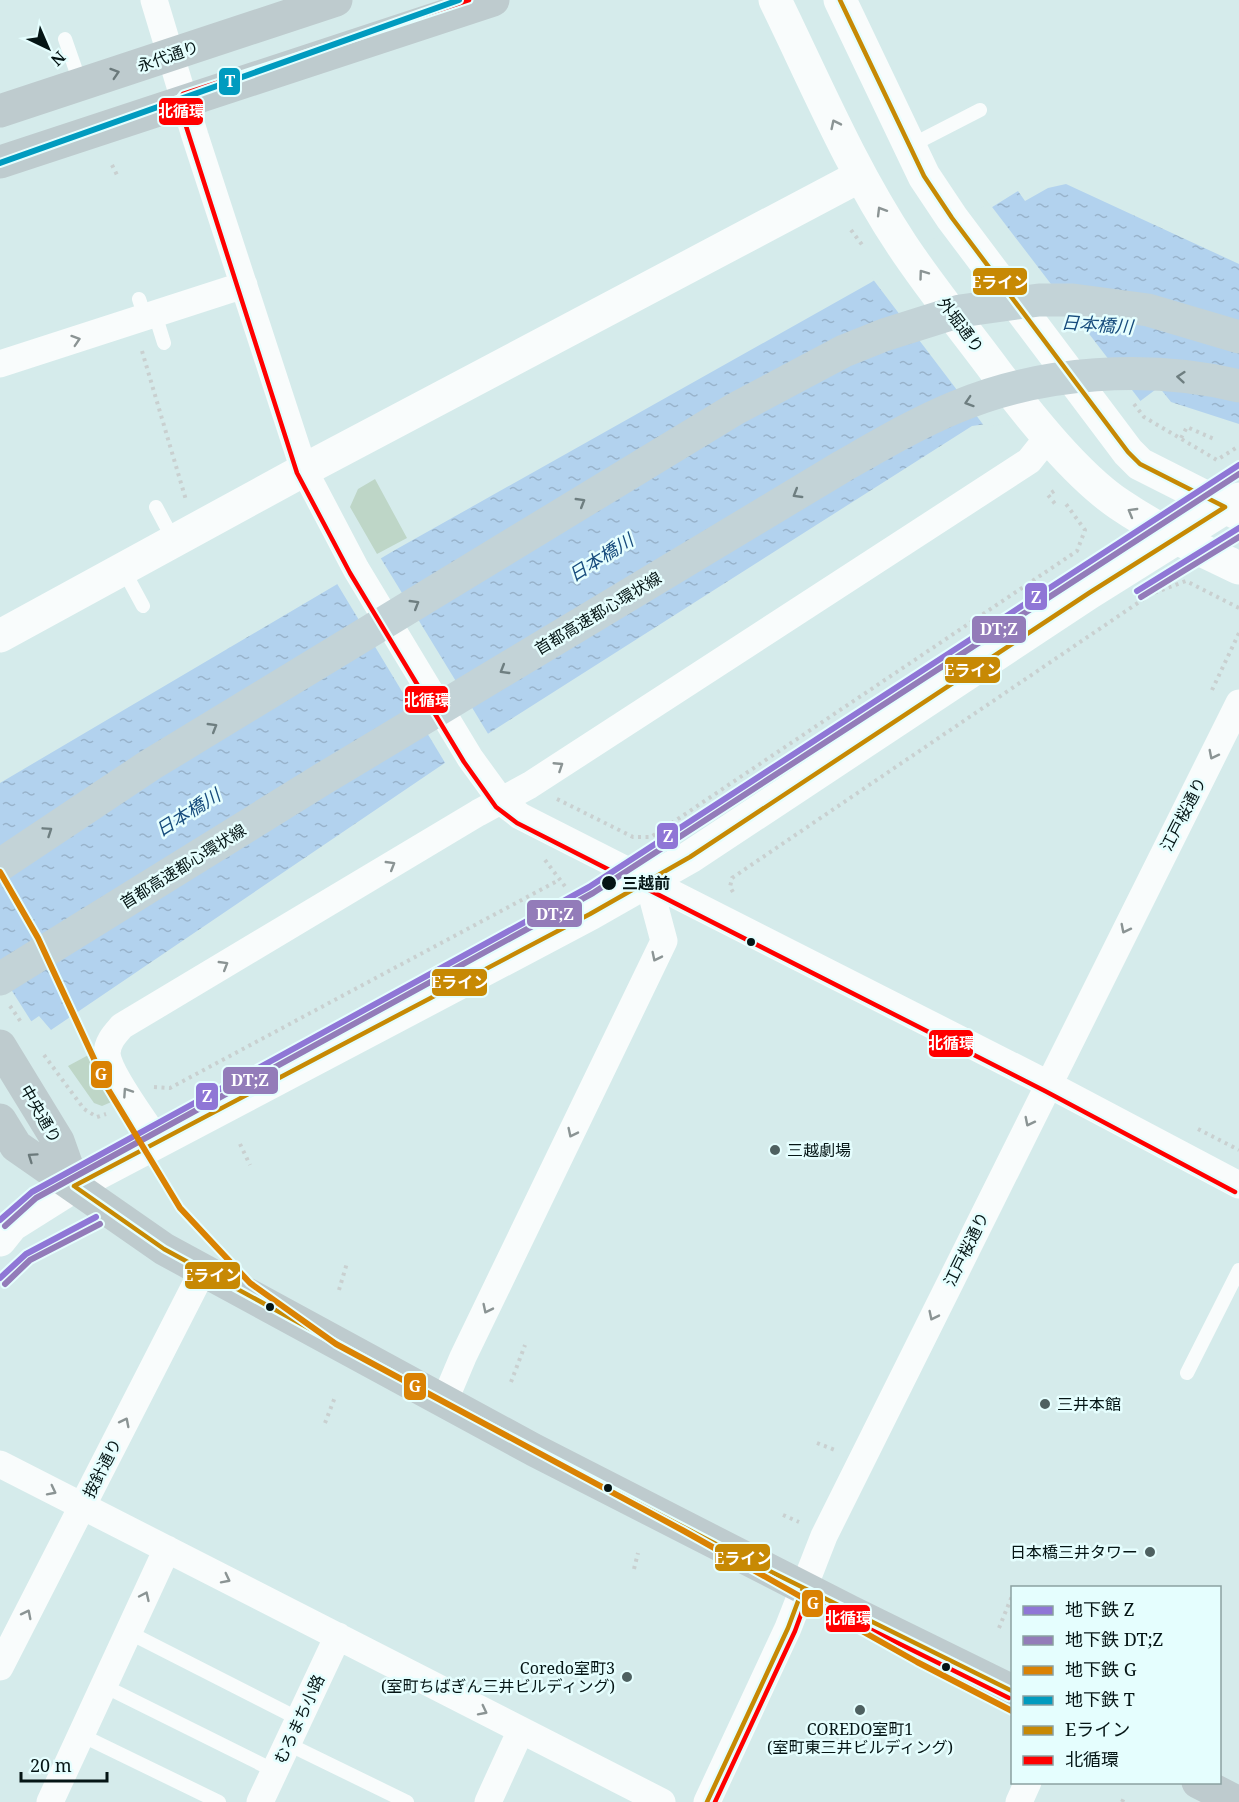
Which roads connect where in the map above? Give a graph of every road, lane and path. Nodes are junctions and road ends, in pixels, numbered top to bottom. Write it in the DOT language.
graph roads {
  1 [pos="154,0"];
  2 [pos="336,0"];
  3 [pos="493,0"];
  4 [pos="775,0"];
  5 [pos="840,0"];
  6 [pos="65,39"];
  7 [pos="172,54"];
  8 [pos="81,85"];
  9 [pos="185,101"];
  10 [pos="0,111"];
  11 [pos="980,111"];
  12 [pos="909,147"];
  13 [pos="0,162"];
  14 [pos="112,165"];
  15 [pos="117,175"];
  16 [pos="860,176"];
  17 [pos="244,285"];
  18 [pos="143,313"];
  19 [pos="1239,337"];
  20 [pos="164,343"];
  21 [pos="0,364"];
  22 [pos="1239,387"];
  23 [pos="1144,417"];
  24 [pos="1049,436"];
  25 [pos="1180,438"];
  26 [pos="1214,440"];
  27 [pos="1239,446"];
  28 [pos="304,470"];
  29 [pos="1054,490"];
  30 [pos="186,500"];
  31 [pos="1056,505"];
  32 [pos="156,507"];
  33 [pos="1236,513"];
  34 [pos="1177,538"];
  35 [pos="174,541"];
  36 [pos="1077,551"];
  37 [pos="1239,568"];
  38 [pos="123,569"];
  39 [pos="142,606"];
  40 [pos="1239,608"];
  41 [pos="1239,633"];
  42 [pos="0,636"];
  43 [pos="1208,698"];
  44 [pos="1239,703"];
  45 [pos="530,785"];
  46 [pos="502,802"];
  47 [pos="0,865"];
  48 [pos="559,880"];
  49 [pos="648,881"];
  50 [pos="736,896"];
  51 [pos="3,989"];
  52 [pos="10,1043"];
  53 [pos="38,1047"];
  54 [pos="1048,1084"];
  55 [pos="154,1087"];
  56 [pos="113,1112"];
  57 [pos="0,1120"];
  58 [pos="158,1142"];
  59 [pos="240,1144"];
  60 [pos="250,1165"];
  61 [pos="1239,1185"];
  62 [pos="74,1186"];
  63 [pos="0,1240"];
  64 [pos="347,1263"];
  65 [pos="203,1270"];
  66 [pos="1239,1270"];
  67 [pos="339,1290"];
  68 [pos="525,1345"];
  69 [pos="1187,1373"];
  70 [pos="511,1382"];
  71 [pos="335,1396"];
  72 [pos="444,1402"];
  73 [pos="325,1423"];
  74 [pos="817,1443"];
  75 [pos="835,1450"];
  76 [pos="0,1464"];
  77 [pos="82,1506"];
  78 [pos="783,1515"];
  79 [pos="799,1523"];
  80 [pos="167,1549"];
  81 [pos="638,1552"];
  82 [pos="634,1569"];
  83 [pos="803,1588"];
  84 [pos="1011,1598"];
  85 [pos="999,1628"];
  86 [pos="128,1632"];
  87 [pos="338,1636"];
  88 [pos="0,1666"];
  89 [pos="104,1686"];
  90 [pos="1011,1690"];
  91 [pos="299,1719"];
  92 [pos="521,1730"];
  93 [pos="81,1735"];
  94 [pos="288,1744"];
  95 [pos="275,1771"];
  96 [pos="1027,1784"];
  97 [pos="1202,1784"];
  98 [pos="50,1802"];
  99 [pos="219,1802"];
  100 [pos="260,1802"];
  101 [pos="408,1802"];
  102 [pos="488,1802"];
  103 [pos="662,1802"];
  104 [pos="707,1802"];
  105 [pos="1019,1802"];
  106 [pos="1238,1802"];
  1 -- 7 [label="street"];
  2 -- 7 [label="highway, 永代通り"];
  3 -- 9 [label="highway"];
  16 -- 4 [label="street, 外堀通り, one-way"];
  5 -- 12 [label="street"];
  6 -- 8 [label="lane"];
  8 -- 7 [label="highway, 永代通り, one-way"];
  7 -- 9 [label="street"];
  8 -- 10 [label="highway, 永代通り"];
  9 -- 13 [label="highway"];
  9 -- 17 [label="street"];
  11 -- 12 [label="lane"];
  12 -- 33 [label="street"];
  14 -- 15 [label="path"];
  24 -- 16 [label="street, 外堀通り, one-way"];
  16 -- 28 [label="street"];
  17 -- 18 [label="street"];
  17 -- 28 [label="street"];
  18 -- 20 [label="lane"];
  21 -- 18 [label="street, one-way"];
  18 -- 30 [label="path"];
  47 -- 19 [label="highway, one-way"];
  22 -- 51 [label="highway, 首都高速都心環状線, one-way"];
  23 -- 25 [label="path"];
  34 -- 24 [label="street, 外堀通り, one-way"];
  45 -- 24 [label="street, one-way"];
  25 -- 26 [label="path"];
  25 -- 27 [label="path"];
  28 -- 35 [label="street"];
  28 -- 46 [label="street"];
  29 -- 31 [label="path"];
  32 -- 35 [label="lane"];
  33 -- 34 [label="street"];
  34 -- 37 [label="street, 外堀通り"];
  34 -- 49 [label="street"];
  35 -- 38 [label="street"];
  36 -- 45 [label="path"];
  38 -- 39 [label="lane"];
  38 -- 42 [label="street"];
  40 -- 50 [label="path"];
  41 -- 43 [label="path"];
  44 -- 54 [label="street, 江戸桜通り, one-way"];
  45 -- 46 [label="street"];
  46 -- 49 [label="street"];
  58 -- 46 [label="street, one-way"];
  48 -- 55 [label="path"];
  49 -- 54 [label="street"];
  49 -- 58 [label="street"];
  49 -- 72 [label="street, one-way"];
  51 -- 52 [label="path"];
  52 -- 62 [label="highway, 中央通り"];
  53 -- 56 [label="path"];
  54 -- 61 [label="street"];
  54 -- 83 [label="street, 江戸桜通り, one-way"];
  62 -- 57 [label="highway, 中央通り, one-way"];
  58 -- 62 [label="street"];
  59 -- 60 [label="path"];
  62 -- 63 [label="street"];
  62 -- 65 [label="highway, 中央通り"];
  64 -- 67 [label="path"];
  65 -- 72 [label="highway, 中央通り"];
  77 -- 65 [label="street, 按針通り, one-way"];
  66 -- 69 [label="lane"];
  68 -- 70 [label="path"];
  71 -- 73 [label="path"];
  72 -- 83 [label="highway, 中央通り"];
  74 -- 75 [label="path"];
  76 -- 77 [label="street, one-way"];
  77 -- 80 [label="street"];
  88 -- 77 [label="street, 按針通り, one-way"];
  78 -- 79 [label="path"];
  86 -- 80 [label="street, one-way"];
  80 -- 87 [label="street, one-way"];
  81 -- 82 [label="path"];
  83 -- 90 [label="highway, 中央通り"];
  83 -- 104 [label="street, 江戸桜通り"];
  84 -- 85 [label="path"];
  86 -- 89 [label="street"];
  86 -- 91 [label="lane"];
  87 -- 91 [label="street, むろまち小路"];
  87 -- 92 [label="street, one-way"];
  89 -- 93 [label="street"];
  89 -- 95 [label="lane"];
  91 -- 94 [label="street, むろまち小路"];
  92 -- 102 [label="street"];
  92 -- 103 [label="street"];
  93 -- 98 [label="street"];
  93 -- 99 [label="lane"];
  94 -- 95 [label="street, むろまち小路"];
  94 -- 101 [label="lane"];
  95 -- 100 [label="street, むろまち小路"];
  96 -- 105 [label="street"];
  97 -- 106 [label="highway"];
}
